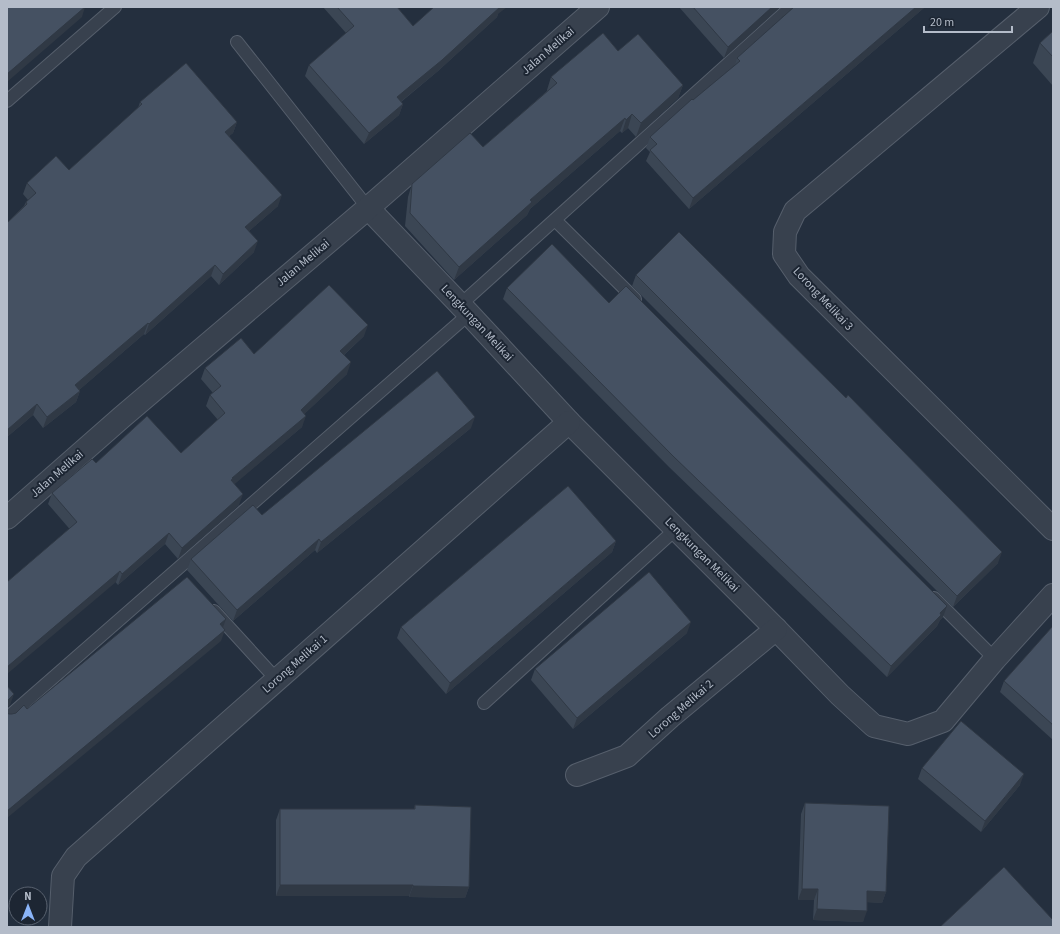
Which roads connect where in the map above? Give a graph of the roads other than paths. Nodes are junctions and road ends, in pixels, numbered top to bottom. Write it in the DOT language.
graph roads {
  1 [pos="115,7"];
  2 [pos="598,7"];
  3 [pos="791,7"];
  4 [pos="1038,7"];
  5 [pos="237,42"];
  6 [pos="7,101"];
  7 [pos="368,208"];
  8 [pos="556,220"];
  9 [pos="465,310"];
  10 [pos="646,310"];
  11 [pos="569,422"];
  12 [pos="7,518"];
  13 [pos="676,529"];
  14 [pos="1053,529"];
  15 [pos="927,591"];
  16 [pos="1053,595"];
  17 [pos="209,605"];
  18 [pos="776,629"];
  19 [pos="995,659"];
  20 [pos="277,680"];
  21 [pos="484,703"];
  22 [pos="7,718"];
  23 [pos="577,775"];
  24 [pos="60,927"];
  1 -- 6 [label="lane"];
  2 -- 7 [label="street, Jalan Melikai"];
  3 -- 8 [label="lane"];
  4 -- 14 [label="street, Lorong Melikai 3"];
  5 -- 7 [label="lane"];
  7 -- 9 [label="street, Lengkungan Melikai"];
  7 -- 12 [label="street, Jalan Melikai"];
  8 -- 9 [label="lane"];
  8 -- 10 [label="lane"];
  9 -- 11 [label="street, Lengkungan Melikai"];
  9 -- 22 [label="lane"];
  11 -- 13 [label="street, Lengkungan Melikai"];
  11 -- 20 [label="street, Lorong Melikai 1"];
  13 -- 18 [label="street, Lengkungan Melikai"];
  13 -- 21 [label="lane"];
  15 -- 19 [label="lane"];
  16 -- 19 [label="street, Lengkungan Melikai"];
  17 -- 20 [label="lane"];
  18 -- 19 [label="street, Lengkungan Melikai"];
  18 -- 23 [label="street, Lorong Melikai 2"];
  20 -- 24 [label="street, Lorong Melikai 1"];
}
